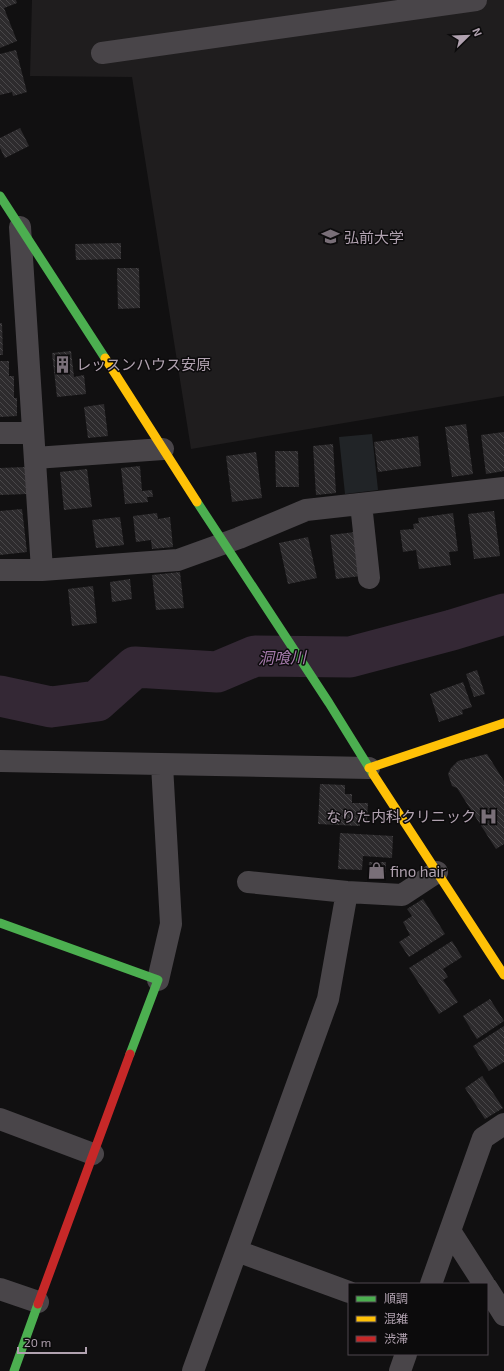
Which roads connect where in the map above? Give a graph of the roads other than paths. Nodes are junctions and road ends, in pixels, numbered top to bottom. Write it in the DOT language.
graph roads {
  1 [pos="476,0"];
  2 [pos="102,53"];
  3 [pos="0,196"];
  4 [pos="20,227"];
  5 [pos="33,433"];
  6 [pos="0,434"];
  7 [pos="163,449"];
  8 [pos="35,458"];
  9 [pos="504,488"];
  10 [pos="361,504"];
  11 [pos="224,543"];
  12 [pos="0,570"];
  13 [pos="42,570"];
  14 [pos="370,578"];
  15 [pos="504,723"];
  16 [pos="0,761"];
  17 [pos="162,765"];
  18 [pos="369,768"];
  19 [pos="437,872"];
  20 [pos="248,882"];
  21 [pos="347,892"];
  22 [pos="0,922"];
  23 [pos="504,975"];
  24 [pos="158,980"];
  25 [pos="0,1119"];
  26 [pos="504,1124"];
  27 [pos="93,1154"];
  28 [pos="450,1231"];
  29 [pos="237,1251"];
  30 [pos="431,1283"];
  31 [pos="483,1283"];
  32 [pos="0,1289"];
  33 [pos="488,1290"];
  34 [pos="348,1292"];
  35 [pos="38,1302"];
  36 [pos="504,1314"];
  37 [pos="406,1355"];
  38 [pos="14,1371"];
  39 [pos="193,1371"];
  40 [pos="400,1371"];
  1 -- 2 [label="street"];
  3 -- 4 [label="street"];
  4 -- 5 [label="street"];
  4 -- 7 [label="street"];
  5 -- 6 [label="street"];
  5 -- 8 [label="street"];
  7 -- 8 [label="street"];
  7 -- 11 [label="street"];
  8 -- 13 [label="street"];
  9 -- 10 [label="street"];
  10 -- 11 [label="street"];
  10 -- 14 [label="street"];
  11 -- 13 [label="street"];
  11 -- 18 [label="street"];
  12 -- 13 [label="street"];
  15 -- 18 [label="street"];
  16 -- 17 [label="street"];
  17 -- 18 [label="street"];
  17 -- 24 [label="street"];
  18 -- 19 [label="street"];
  19 -- 21 [label="street"];
  19 -- 23 [label="street"];
  20 -- 21 [label="street"];
  21 -- 29 [label="street"];
  22 -- 24 [label="street"];
  24 -- 27 [label="street"];
  25 -- 27 [label="street"];
  26 -- 28 [label="street"];
  27 -- 35 [label="street"];
  28 -- 30 [label="street"];
  28 -- 31 [label="street"];
  29 -- 34 [label="street"];
  29 -- 39 [label="street"];
  32 -- 35 [label="street"];
  33 -- 36 [label="street"];
  35 -- 38 [label="street"];
  37 -- 40 [label="street"];
}
